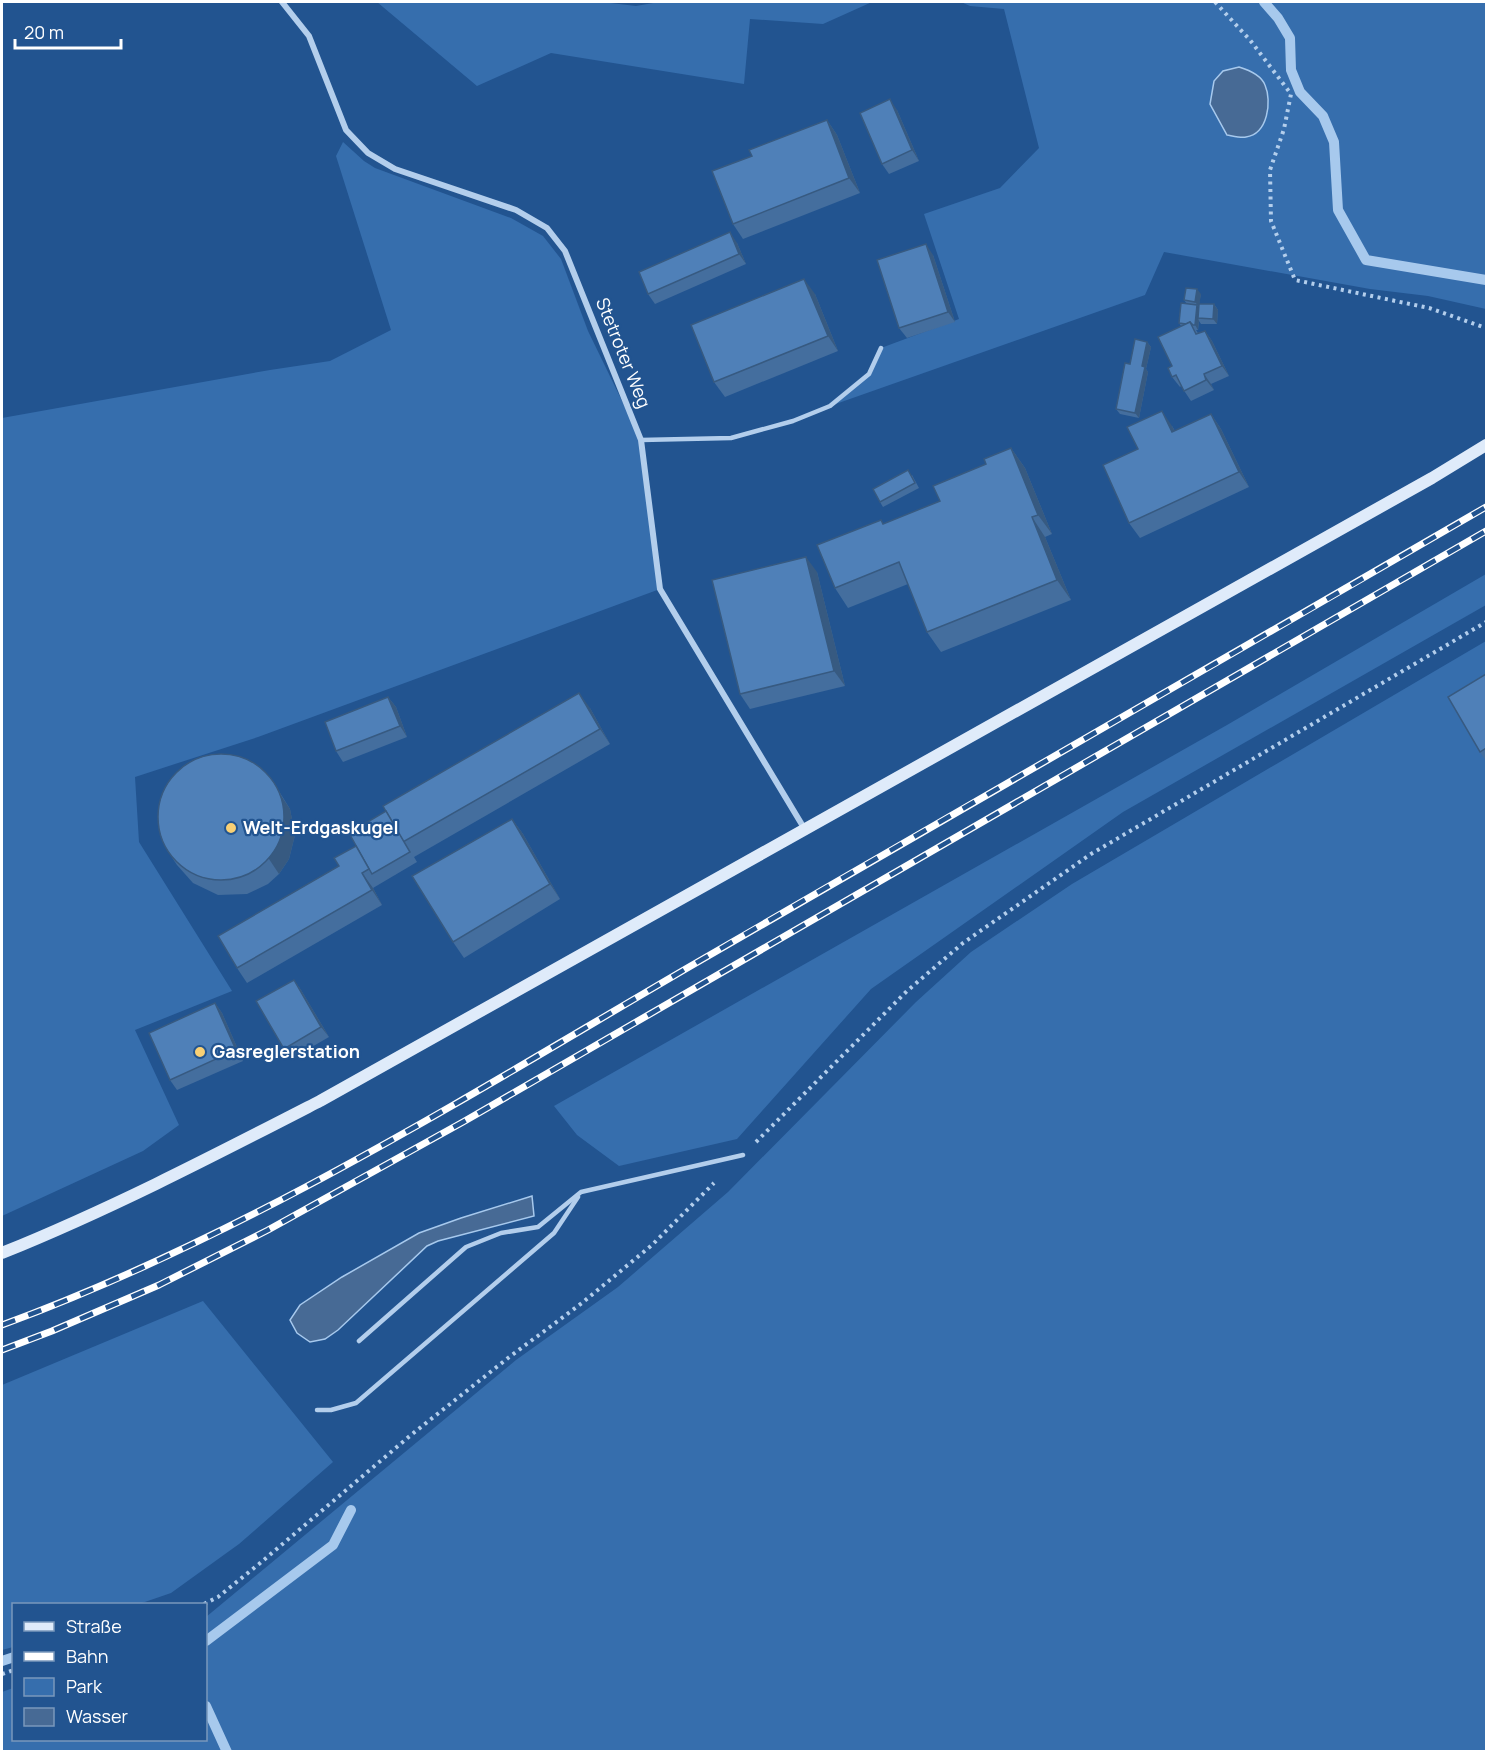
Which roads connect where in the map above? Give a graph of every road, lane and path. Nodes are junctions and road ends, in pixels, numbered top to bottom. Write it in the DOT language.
graph roads {
  1 [pos="282,2"];
  2 [pos="1215,2"];
  3 [pos="1486,328"];
  4 [pos="881,348"];
  5 [pos="641,440"];
  6 [pos="1486,446"];
  7 [pos="1486,622"];
  8 [pos="804,828"];
  9 [pos="743,1155"];
  10 [pos="581,1192"];
  11 [pos="2,1253"];
  12 [pos="359,1341"];
  13 [pos="316,1410"];
  14 [pos="207,1603"];
  1 -- 5 [label="street, Stetroter Weg"];
  2 -- 3 [label="path"];
  4 -- 5 [label="lane"];
  5 -- 8 [label="street, Stetroter Weg"];
  6 -- 8 [label="main road"];
  7 -- 9 [label="path"];
  8 -- 11 [label="main road"];
  9 -- 10 [label="lane"];
  9 -- 14 [label="path"];
  10 -- 12 [label="lane"];
  10 -- 13 [label="lane"];
}
